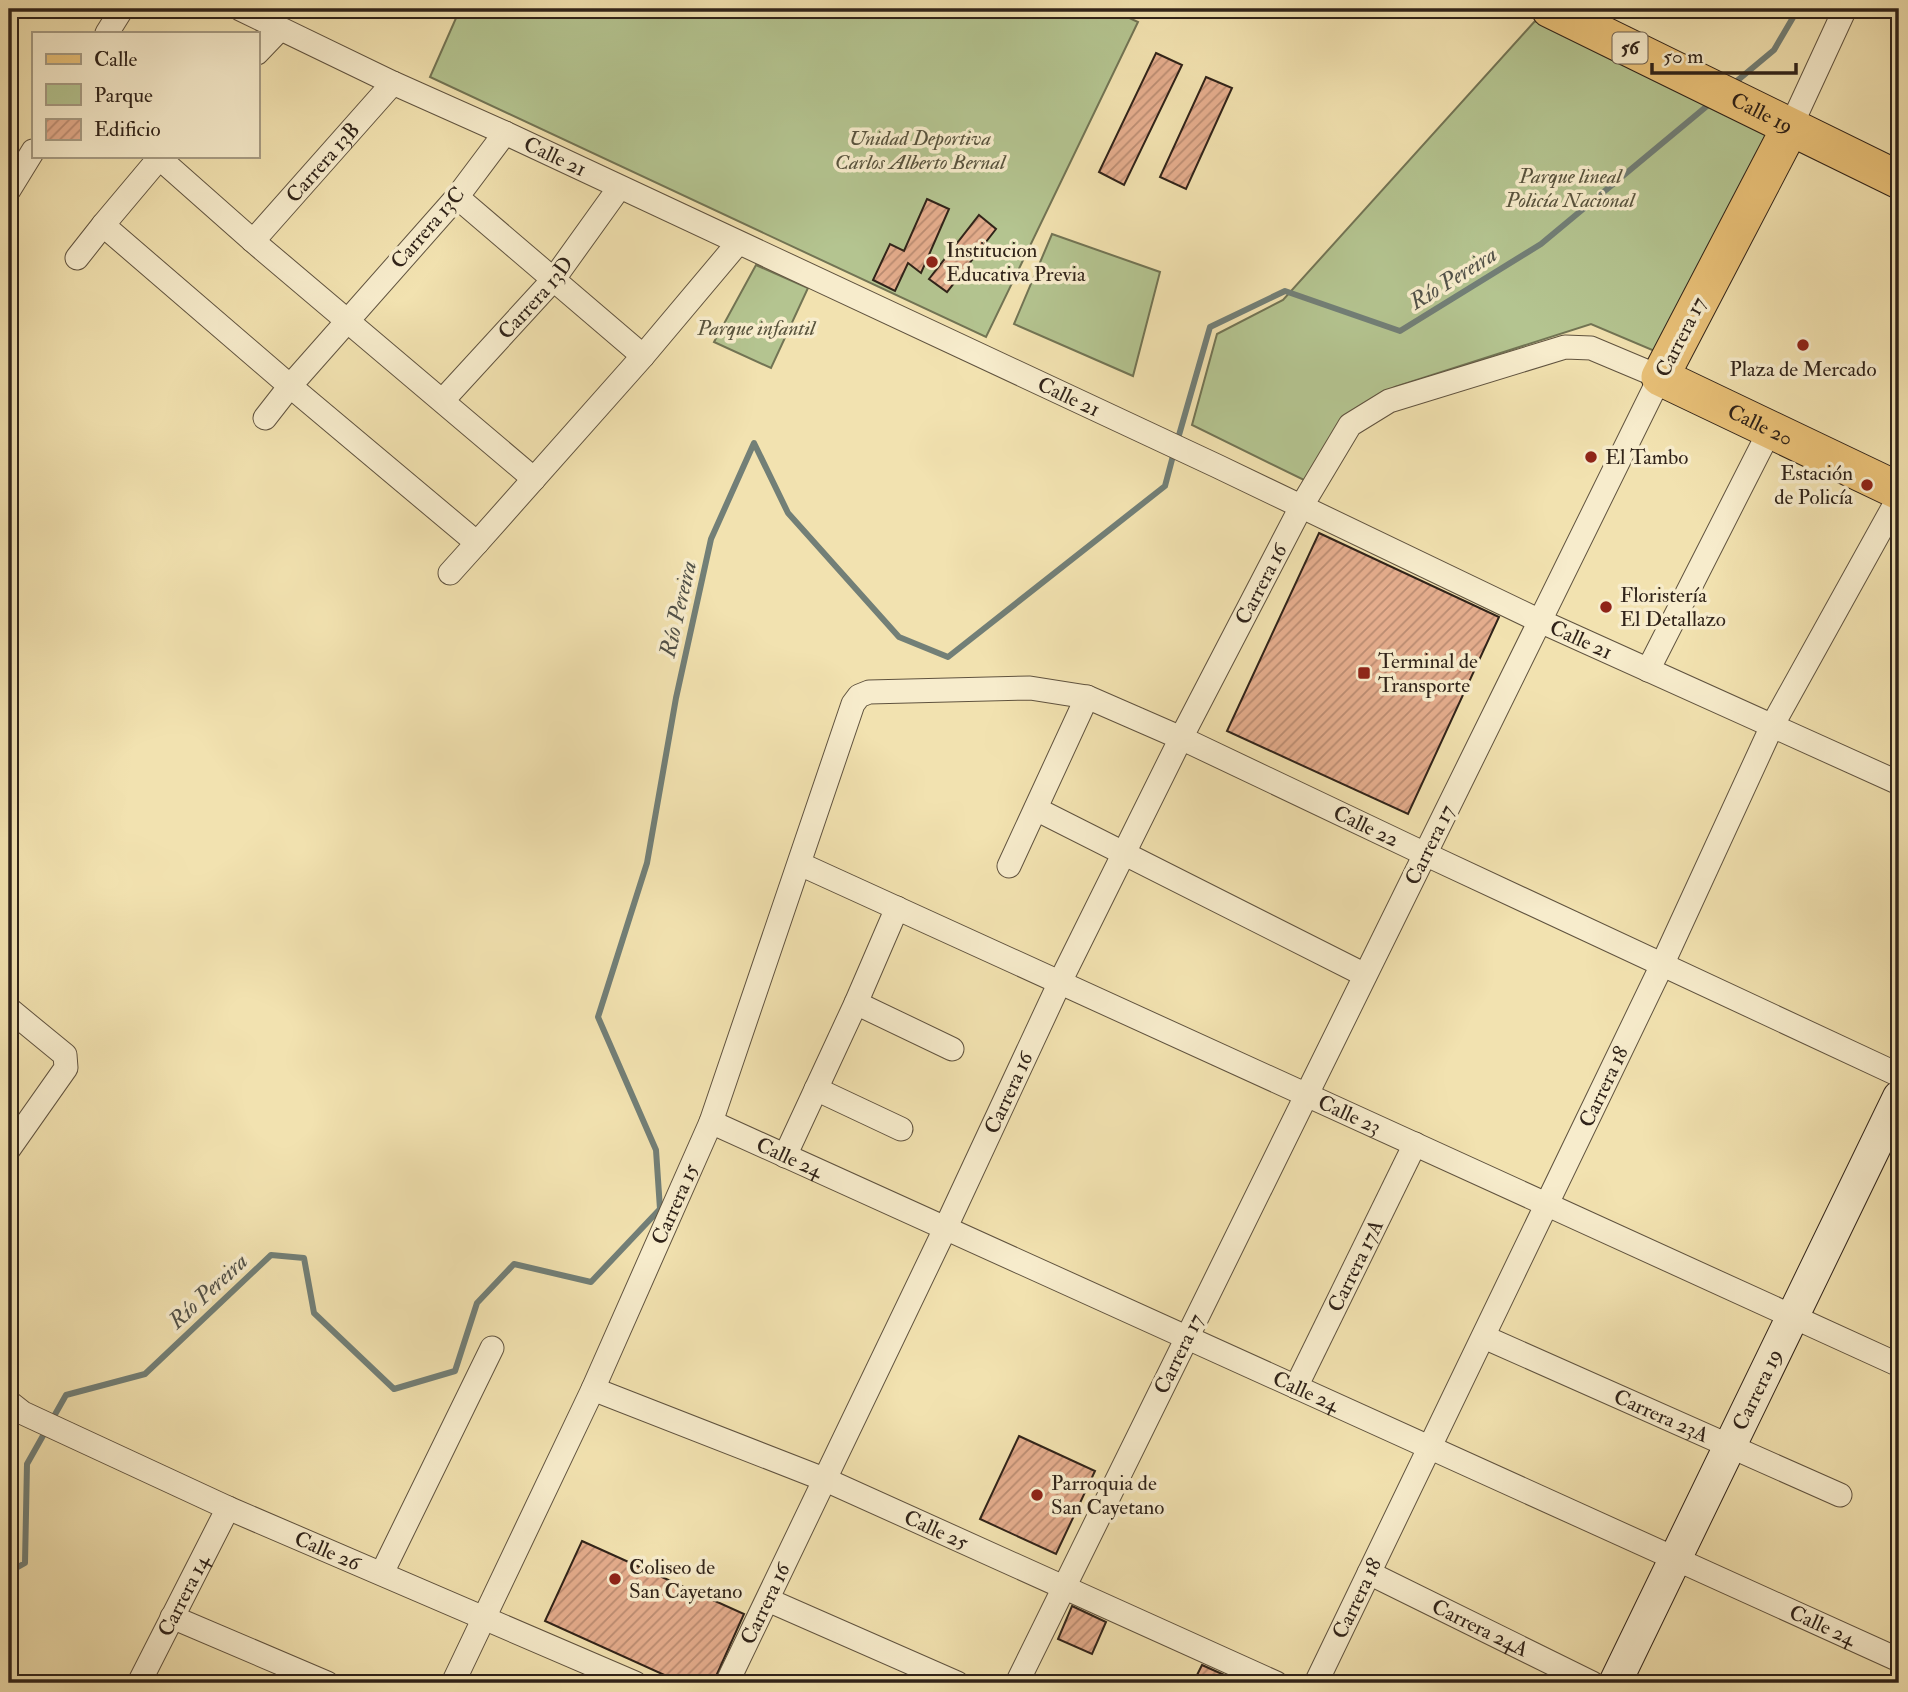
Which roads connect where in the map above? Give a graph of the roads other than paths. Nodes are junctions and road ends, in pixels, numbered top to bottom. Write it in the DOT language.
graph roads {
  1 [pos="122,9"];
  2 [pos="240,9"];
  3 [pos="1549,9"];
  4 [pos="1845,9"];
  5 [pos="280,29"];
  6 [pos="108,32"];
  7 [pos="259,51"];
  8 [pos="393,83"];
  9 [pos="1790,128"];
  10 [pos="505,133"];
  11 [pos="32,153"];
  12 [pos="157,158"];
  13 [pos="161,158"];
  14 [pos="1899,180"];
  15 [pos="619,188"];
  16 [pos="9,190"];
  17 [pos="457,197"];
  18 [pos="103,225"];
  19 [pos="253,242"];
  20 [pos="738,243"];
  21 [pos="77,258"];
  22 [pos="553,280"];
  23 [pos="347,319"];
  24 [pos="643,356"];
  25 [pos="1660,377"];
  26 [pos="290,386"];
  27 [pos="443,400"];
  28 [pos="265,418"];
  29 [pos="1770,430"];
  30 [pos="534,479"];
  31 [pos="1899,491"];
  32 [pos="1899,497"];
  33 [pos="1301,507"];
  34 [pos="477,543"];
  35 [pos="450,573"];
  36 [pos="1540,621"];
  37 [pos="1648,670"];
  38 [pos="1087,697"];
  39 [pos="853,704"];
  40 [pos="1772,726"];
  41 [pos="1181,737"];
  42 [pos="1899,783"];
  43 [pos="1036,809"];
  44 [pos="1125,852"];
  45 [pos="1425,855"];
  46 [pos="800,864"];
  47 [pos="1009,866"];
  48 [pos="897,908"];
  49 [pos="1662,965"];
  50 [pos="1366,975"];
  51 [pos="1060,982"];
  52 [pos="856,1003"];
  53 [pos="9,1009"];
  54 [pos="952,1049"];
  55 [pos="1899,1075"];
  56 [pos="817,1089"];
  57 [pos="1307,1095"];
  58 [pos="1899,1097"];
  59 [pos="711,1122"];
  60 [pos="901,1129"];
  61 [pos="1415,1144"];
  62 [pos="9,1149"];
  63 [pos="785,1156"];
  64 [pos="1548,1205"];
  65 [pos="945,1229"];
  66 [pos="1793,1317"];
  67 [pos="1484,1337"];
  68 [pos="1187,1338"];
  69 [pos="492,1348"];
  70 [pos="1899,1365"];
  71 [pos="1296,1387"];
  72 [pos="593,1389"];
  73 [pos="16,1408"];
  74 [pos="1429,1447"];
  75 [pos="1730,1447"];
  76 [pos="826,1480"];
  77 [pos="1840,1495"];
  78 [pos="228,1508"];
  79 [pos="1676,1558"];
  80 [pos="382,1573"];
  81 [pos="1369,1573"];
  82 [pos="1063,1589"];
  83 [pos="768,1600"];
  84 [pos="172,1617"];
  85 [pos="485,1617"];
  86 [pos="1899,1660"];
  87 [pos="139,1683"];
  88 [pos="327,1683"];
  89 [pos="453,1683"];
  90 [pos="635,1683"];
  91 [pos="727,1683"];
  92 [pos="957,1683"];
  93 [pos="1017,1683"];
  94 [pos="1276,1683"];
  95 [pos="1316,1683"];
  96 [pos="1592,1683"];
  97 [pos="1615,1683"];
  1 -- 6 [label="street"];
  2 -- 5 [label="street, Calle 21"];
  3 -- 9 [label="main road, Calle 19 / 56"];
  4 -- 9 [label="street, Carrera 17"];
  5 -- 7 [label="street"];
  5 -- 8 [label="street, Calle 21"];
  8 -- 10 [label="street, Calle 21"];
  8 -- 19 [label="street, Carrera 13B"];
  9 -- 14 [label="main road, Calle 19 / 56"];
  9 -- 25 [label="main road, Carrera 17"];
  10 -- 15 [label="street, Calle 21"];
  10 -- 17 [label="street, Carrera 13C"];
  11 -- 16 [label="street"];
  12 -- 18 [label="street"];
  13 -- 19 [label="street"];
  15 -- 20 [label="street, Calle 21"];
  15 -- 22 [label="street, Carrera 13D"];
  17 -- 22 [label="street"];
  17 -- 23 [label="street, Carrera 13C"];
  18 -- 21 [label="street"];
  18 -- 26 [label="street"];
  19 -- 23 [label="street"];
  20 -- 24 [label="street"];
  20 -- 33 [label="street, Calle 21"];
  22 -- 24 [label="street"];
  22 -- 27 [label="street, Carrera 13D"];
  23 -- 26 [label="street, Carrera 13C"];
  23 -- 27 [label="street"];
  24 -- 30 [label="street"];
  25 -- 29 [label="main road, Calle 20"];
  25 -- 33 [label="street, Carrera 16"];
  25 -- 36 [label="street, Carrera 17"];
  26 -- 28 [label="street, Carrera 13C"];
  26 -- 34 [label="street"];
  27 -- 30 [label="street"];
  29 -- 31 [label="main road, Calle 20"];
  29 -- 37 [label="street"];
  30 -- 34 [label="street"];
  32 -- 40 [label="street, Carrera 18"];
  33 -- 36 [label="street, Calle 21"];
  33 -- 41 [label="street, Carrera 16"];
  34 -- 35 [label="street"];
  36 -- 37 [label="street, Calle 21"];
  36 -- 45 [label="street, Carrera 17"];
  37 -- 40 [label="street, Calle 21"];
  38 -- 39 [label="street, Calle 22"];
  38 -- 41 [label="street, Calle 22"];
  38 -- 43 [label="street"];
  39 -- 46 [label="street, Carrera 15"];
  40 -- 42 [label="street, Calle 21"];
  40 -- 49 [label="street, Carrera 18"];
  41 -- 44 [label="street, Carrera 16"];
  41 -- 45 [label="street, Calle 22"];
  43 -- 44 [label="street"];
  43 -- 47 [label="street"];
  44 -- 50 [label="street"];
  44 -- 51 [label="street, Carrera 16"];
  45 -- 49 [label="street, Calle 22"];
  45 -- 50 [label="street, Carrera 17"];
  46 -- 48 [label="street, Calle 23"];
  46 -- 59 [label="street, Carrera 15"];
  48 -- 51 [label="street, Calle 23"];
  48 -- 52 [label="street"];
  49 -- 55 [label="street, Calle 22"];
  49 -- 64 [label="street, Carrera 18"];
  50 -- 57 [label="street, Carrera 17"];
  51 -- 57 [label="street, Calle 23"];
  51 -- 65 [label="street, Carrera 16"];
  52 -- 54 [label="street"];
  52 -- 56 [label="street"];
  53 -- 62 [label="street"];
  56 -- 60 [label="street"];
  56 -- 63 [label="street"];
  57 -- 61 [label="street, Calle 23"];
  57 -- 68 [label="street, Carrera 17"];
  58 -- 66 [label="main road, Carrera 19"];
  59 -- 63 [label="street, Calle 24"];
  59 -- 72 [label="street, Carrera 15"];
  61 -- 64 [label="street, Calle 23"];
  61 -- 71 [label="street, Carrera 17A"];
  63 -- 65 [label="street, Calle 24"];
  64 -- 66 [label="street, Calle 23"];
  64 -- 67 [label="street, Carrera 18"];
  65 -- 68 [label="street, Calle 24"];
  65 -- 76 [label="street, Carrera 16"];
  66 -- 70 [label="street, Calle 23"];
  66 -- 75 [label="main road, Carrera 19"];
  67 -- 74 [label="street, Carrera 18"];
  67 -- 75 [label="street, Carrera 23A"];
  68 -- 71 [label="street, Calle 24"];
  68 -- 82 [label="street, Carrera 17"];
  69 -- 80 [label="street"];
  71 -- 74 [label="street, Calle 24"];
  72 -- 76 [label="street, Calle 25"];
  72 -- 85 [label="street, Carrera 15"];
  73 -- 78 [label="street, Calle 26"];
  74 -- 79 [label="street, Calle 24"];
  74 -- 81 [label="street, Carrera 18"];
  75 -- 77 [label="street, Carrera 23A"];
  75 -- 79 [label="main road, Carrera 19"];
  76 -- 82 [label="street, Calle 25"];
  76 -- 83 [label="street, Carrera 16"];
  78 -- 80 [label="street, Calle 26"];
  78 -- 84 [label="street, Carrera 14"];
  79 -- 86 [label="street, Calle 24"];
  79 -- 97 [label="main road, Carrera 19"];
  80 -- 85 [label="street, Calle 26"];
  81 -- 95 [label="street, Carrera 18"];
  81 -- 96 [label="street, Carrera 24A"];
  82 -- 93 [label="street, Carrera 17"];
  82 -- 94 [label="street, Calle 25"];
  83 -- 91 [label="street, Carrera 16"];
  83 -- 92 [label="street"];
  84 -- 87 [label="street, Carrera 14"];
  84 -- 88 [label="street"];
  85 -- 89 [label="street, Carrera 15"];
  85 -- 90 [label="street, Calle 26"];
}
